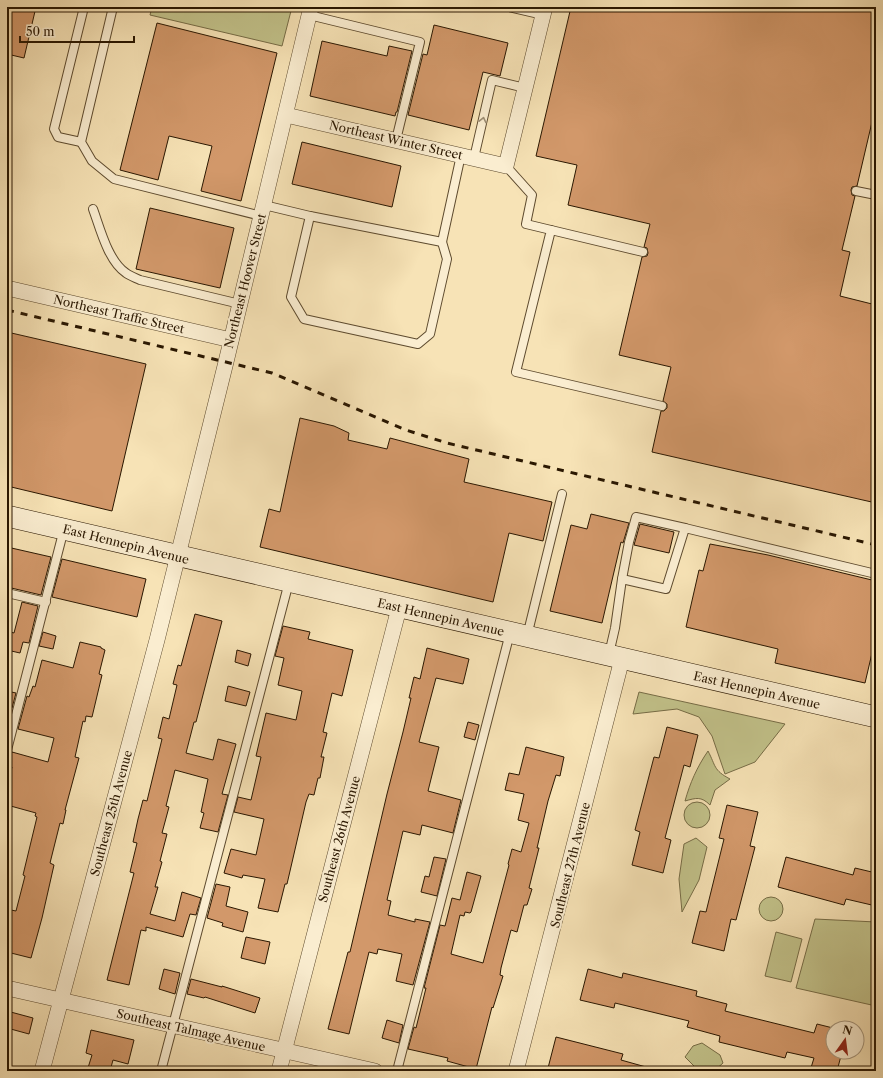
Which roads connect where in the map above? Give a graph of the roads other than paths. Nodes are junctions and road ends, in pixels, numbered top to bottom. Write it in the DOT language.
graph roads {
  1 [pos="84,7"];
  2 [pos="113,7"];
  3 [pos="509,7"];
  4 [pos="310,11"];
  5 [pos="544,11"];
  6 [pos="525,88"];
  7 [pos="286,114"];
  8 [pos="396,140"];
  9 [pos="81,142"];
  10 [pos="467,157"];
  11 [pos="506,166"];
  12 [pos="856,191"];
  13 [pos="876,195"];
  14 [pos="93,209"];
  15 [pos="262,210"];
  16 [pos="310,216"];
  17 [pos="551,230"];
  18 [pos="442,242"];
  19 [pos="643,252"];
  20 [pos="7,288"];
  21 [pos="240,304"];
  22 [pos="231,340"];
  23 [pos="662,406"];
  24 [pos="562,494"];
  25 [pos="7,516"];
  26 [pos="685,528"];
  27 [pos="65,529"];
  28 [pos="178,555"];
  29 [pos="876,574"];
  30 [pos="622,579"];
  31 [pos="289,582"];
  32 [pos="7,593"];
  33 [pos="46,602"];
  34 [pos="399,608"];
  35 [pos="518,635"];
  36 [pos="615,657"];
  37 [pos="876,717"];
  38 [pos="7,750"];
  39 [pos="7,988"];
  40 [pos="60,1000"];
  41 [pos="173,1026"];
  42 [pos="284,1051"];
  43 [pos="42,1071"];
  44 [pos="161,1071"];
  45 [pos="279,1071"];
  46 [pos="375,1071"];
  47 [pos="397,1071"];
  48 [pos="516,1071"];
  1 -- 9 [label="lane"];
  2 -- 9 [label="lane"];
  3 -- 5 [label="lane"];
  4 -- 7 [label="street, Northeast Hoover Street"];
  4 -- 8 [label="lane"];
  5 -- 6 [label="street"];
  10 -- 6 [label="lane, one-way"];
  6 -- 11 [label="street"];
  7 -- 8 [label="street, Northeast Winter Street"];
  7 -- 15 [label="street, Northeast Hoover Street"];
  8 -- 10 [label="street, Northeast Winter Street"];
  9 -- 15 [label="lane"];
  10 -- 11 [label="street, Northeast Winter Street"];
  10 -- 18 [label="lane"];
  11 -- 17 [label="lane"];
  12 -- 13 [label="lane"];
  14 -- 21 [label="lane"];
  15 -- 16 [label="lane"];
  15 -- 21 [label="street, Northeast Hoover Street"];
  16 -- 18 [label="lane"];
  16 -- 18 [label="lane"];
  17 -- 19 [label="lane"];
  17 -- 23 [label="lane"];
  20 -- 22 [label="street, Northeast Traffic Street"];
  21 -- 22 [label="street, Northeast Hoover Street"];
  22 -- 28 [label="street, Northeast Hoover Street"];
  24 -- 35 [label="lane"];
  25 -- 27 [label="main road, East Hennepin Avenue"];
  26 -- 29 [label="lane"];
  26 -- 30 [label="lane"];
  26 -- 30 [label="lane"];
  27 -- 28 [label="main road, East Hennepin Avenue"];
  27 -- 33 [label="lane"];
  28 -- 31 [label="main road, East Hennepin Avenue"];
  28 -- 40 [label="street, Southeast 25th Avenue"];
  30 -- 36 [label="lane"];
  31 -- 34 [label="main road, East Hennepin Avenue"];
  31 -- 41 [label="lane"];
  32 -- 33 [label="lane"];
  33 -- 38 [label="lane"];
  34 -- 35 [label="main road, East Hennepin Avenue"];
  34 -- 42 [label="street, Southeast 26th Avenue"];
  35 -- 36 [label="main road, East Hennepin Avenue"];
  35 -- 47 [label="lane"];
  36 -- 37 [label="main road, East Hennepin Avenue"];
  36 -- 48 [label="street, Southeast 27th Avenue"];
  39 -- 40 [label="street, Southeast Talmage Avenue"];
  40 -- 41 [label="street, Southeast Talmage Avenue"];
  40 -- 43 [label="street, Southeast 25th Avenue"];
  41 -- 42 [label="street, Southeast Talmage Avenue"];
  41 -- 44 [label="lane"];
  42 -- 45 [label="street, Southeast 26th Avenue"];
  42 -- 46 [label="street, Southeast Talmage Avenue"];
}
